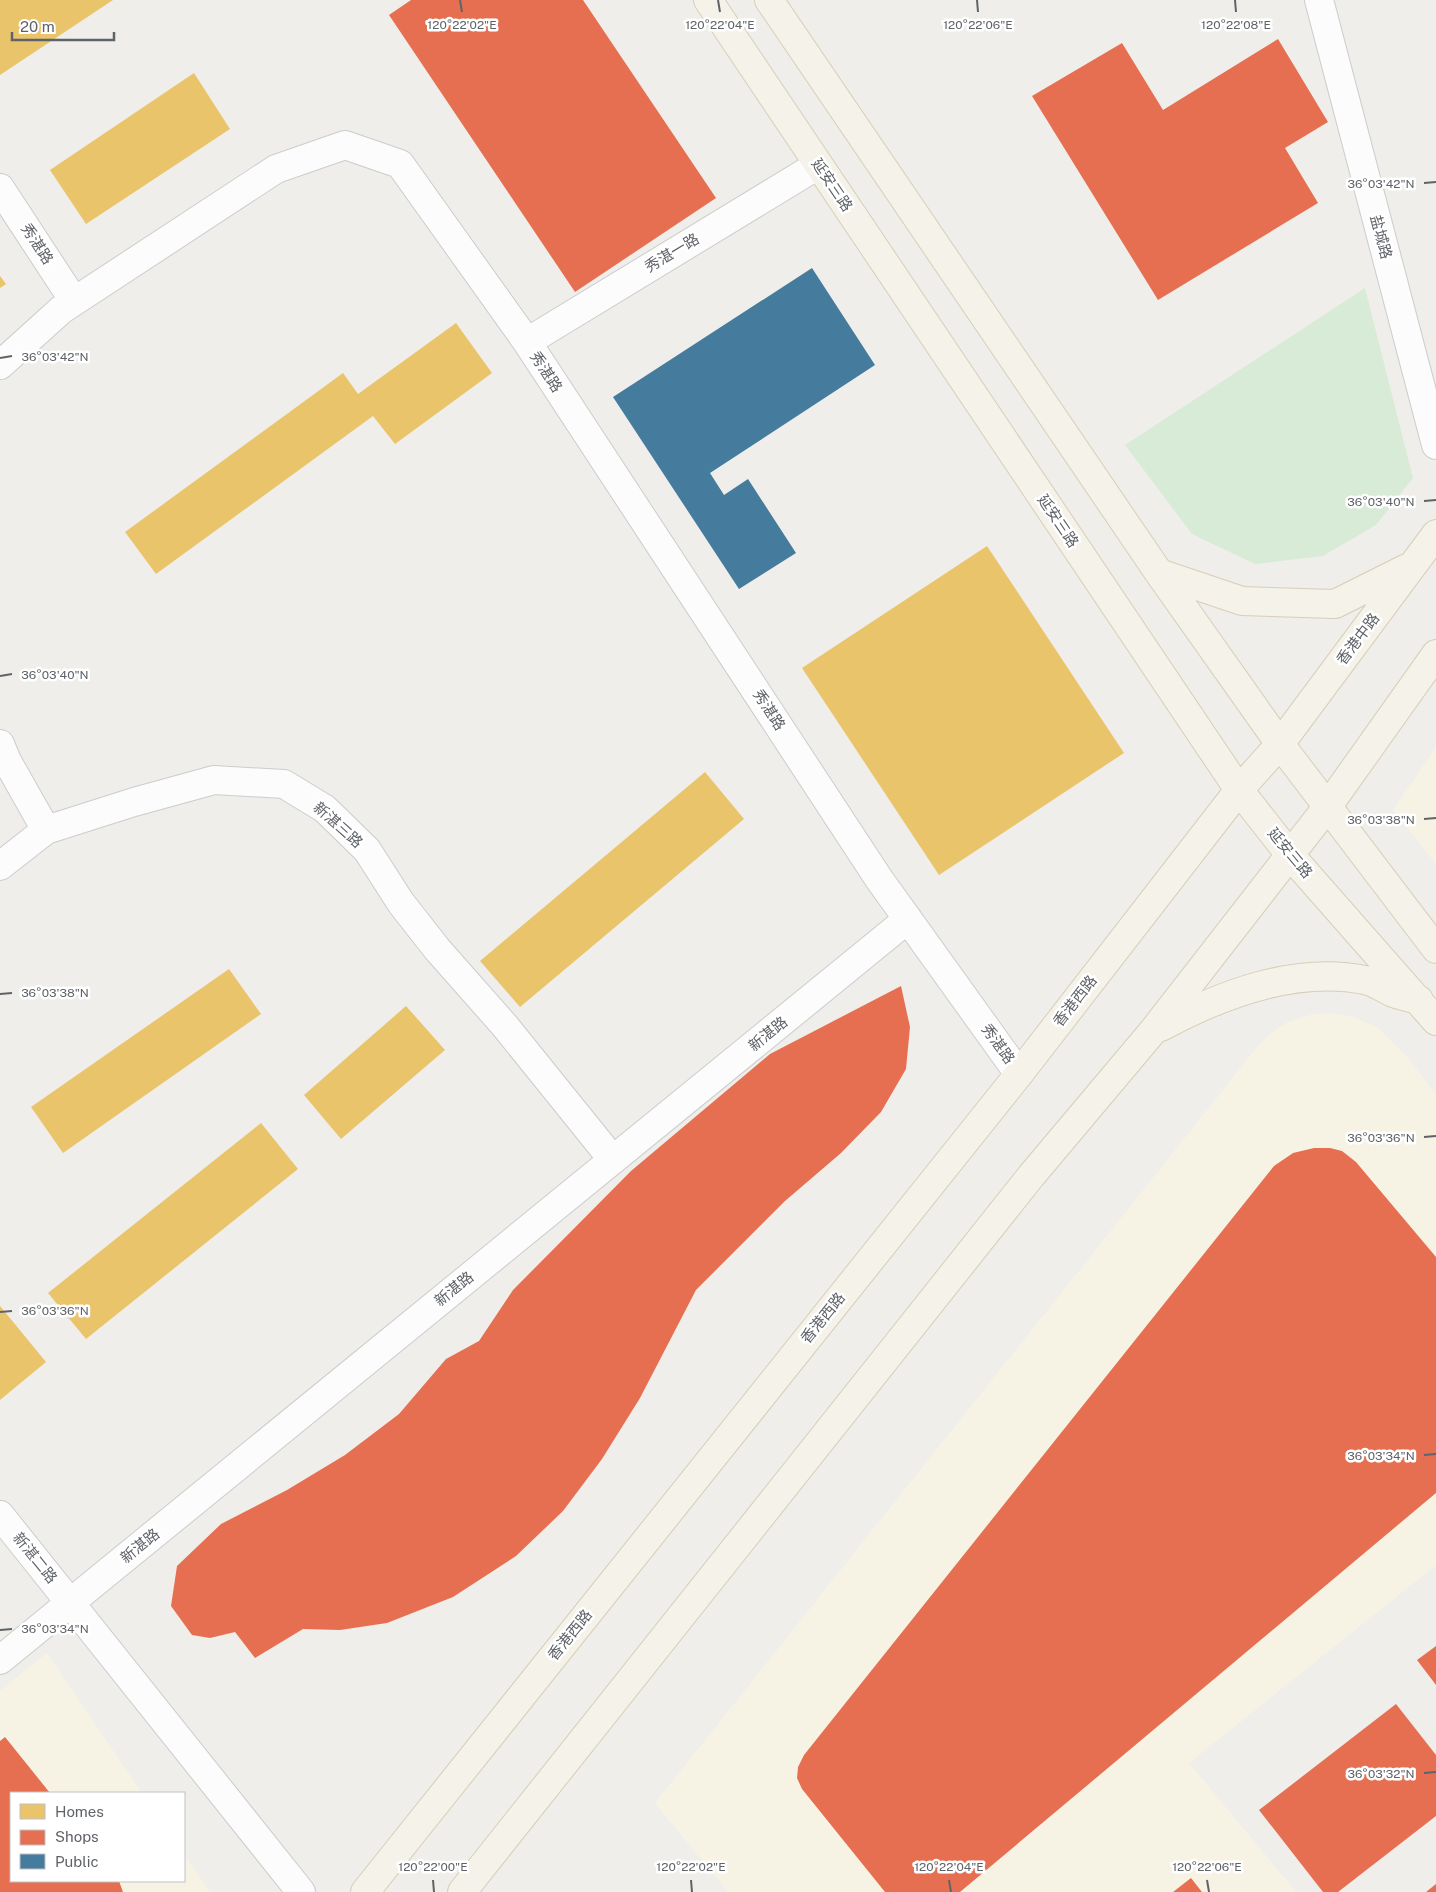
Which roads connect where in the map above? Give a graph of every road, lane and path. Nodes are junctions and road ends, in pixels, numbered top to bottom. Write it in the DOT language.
graph roads {
  1 [pos="708,0"];
  2 [pos="769,0"];
  3 [pos="1319,0"];
  4 [pos="818,165"];
  5 [pos="0,188"];
  6 [pos="74,301"];
  7 [pos="527,342"];
  8 [pos="0,365"];
  9 [pos="1436,444"];
  10 [pos="1436,534"];
  11 [pos="1413,566"];
  12 [pos="1159,573"];
  13 [pos="1436,654"];
  14 [pos="0,744"];
  15 [pos="1280,744"];
  16 [pos="1239,790"];
  17 [pos="1328,806"];
  18 [pos="46,830"];
  19 [pos="1290,855"];
  20 [pos="0,866"];
  21 [pos="908,920"];
  22 [pos="1436,949"];
  23 [pos="1428,1011"];
  24 [pos="1153,1031"];
  25 [pos="1019,1074"];
  26 [pos="613,1160"];
  27 [pos="0,1515"];
  28 [pos="71,1602"];
  29 [pos="0,1660"];
  30 [pos="301,1892"];
  31 [pos="365,1892"];
  32 [pos="462,1892"];
  1 -- 4 [label="main road, 延安三路"];
  2 -- 12 [label="main road"];
  3 -- 9 [label="street, 盐城路"];
  4 -- 7 [label="street, 秀湛一路"];
  4 -- 16 [label="main road, 延安三路"];
  5 -- 6 [label="street, 秀湛路"];
  6 -- 7 [label="street, 秀湛路"];
  6 -- 8 [label="street, 秀湛路"];
  7 -- 21 [label="street, 秀湛路"];
  10 -- 11 [label="main road, 香港中路"];
  11 -- 12 [label="main road"];
  11 -- 15 [label="main road, 香港中路"];
  12 -- 15 [label="main road"];
  13 -- 17 [label="main road"];
  14 -- 18 [label="street"];
  15 -- 16 [label="main road, 香港西路"];
  15 -- 17 [label="main road"];
  16 -- 19 [label="main road, 延安三路"];
  16 -- 25 [label="main road, 香港西路"];
  17 -- 19 [label="main road"];
  17 -- 22 [label="main road"];
  18 -- 20 [label="street, 新湛三路"];
  18 -- 26 [label="street, 新湛三路"];
  19 -- 23 [label="main road, 延安三路"];
  19 -- 24 [label="main road"];
  21 -- 25 [label="street, 秀湛路"];
  21 -- 26 [label="street, 新湛路"];
  23 -- 24 [label="main road"];
  24 -- 32 [label="main road"];
  25 -- 31 [label="main road, 香港西路"];
  26 -- 28 [label="street, 新湛路"];
  27 -- 28 [label="street, 新湛二路"];
  28 -- 29 [label="street, 新湛路"];
  28 -- 30 [label="street, 新湛二路"];
}
